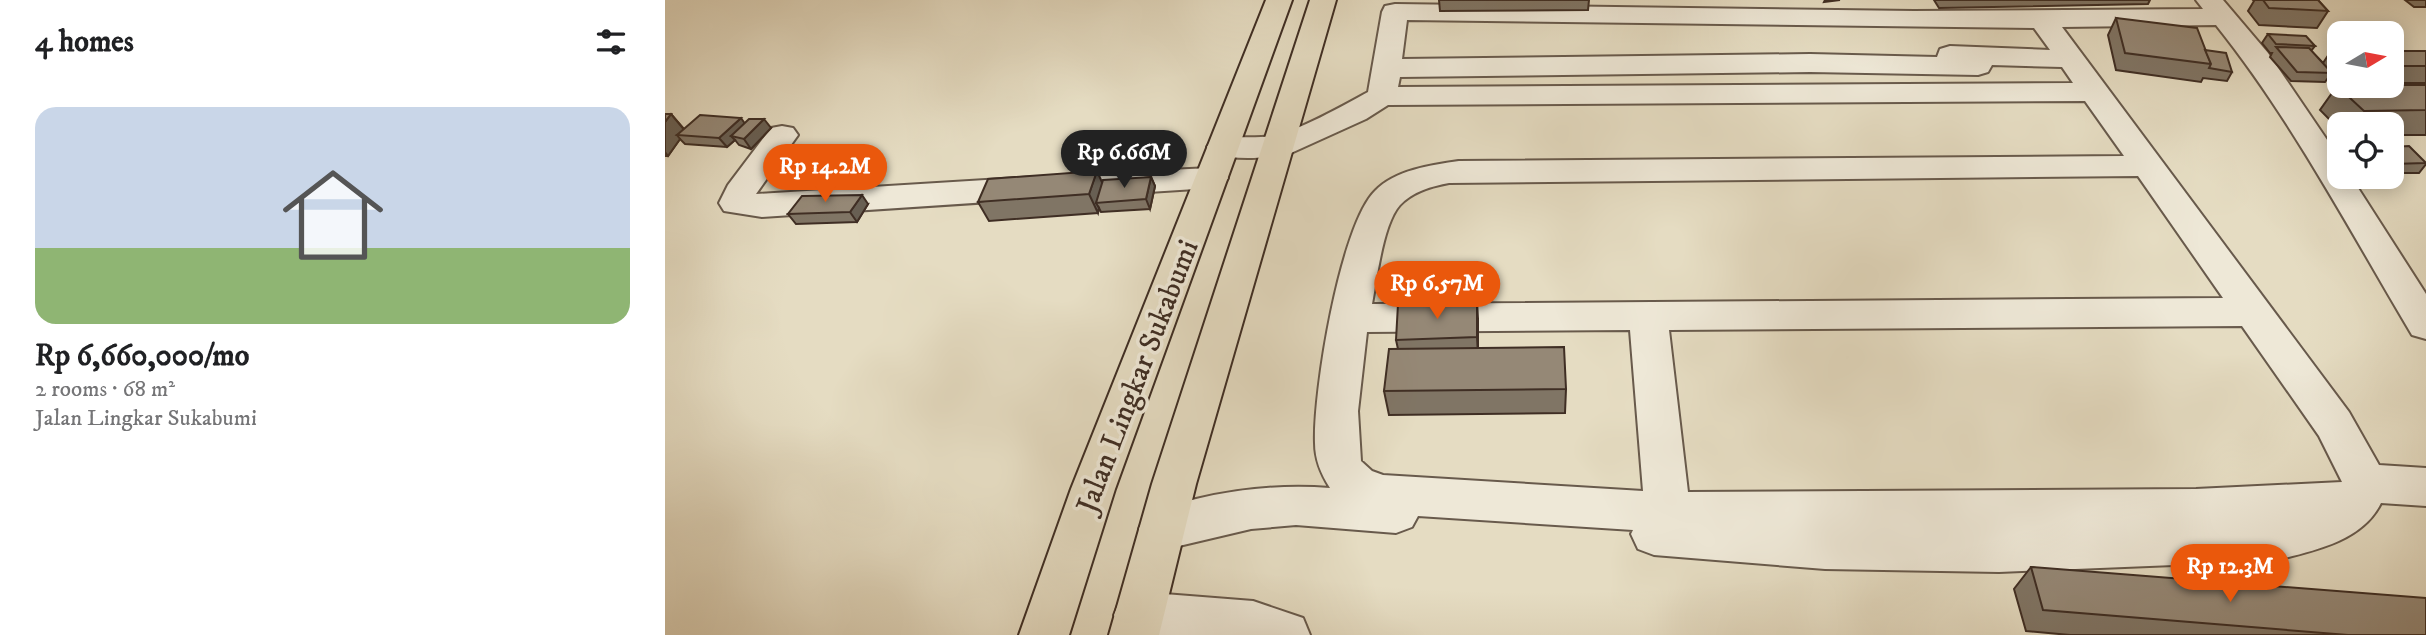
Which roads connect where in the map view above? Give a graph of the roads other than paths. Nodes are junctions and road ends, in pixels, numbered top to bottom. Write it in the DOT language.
graph roads {
  1 [pos="1279,0"];
  2 [pos="1323,0"];
  3 [pos="1799,8"];
  4 [pos="2217,9"];
  5 [pos="1389,49"];
  6 [pos="2070,58"];
  7 [pos="782,135"];
  8 [pos="1280,146"];
  9 [pos="1217,163"];
  10 [pos="2148,166"];
  11 [pos="2253,312"];
  12 [pos="1648,316"];
  13 [pos="1350,318"];
  14 [pos="2426,325"];
  15 [pos="2426,487"];
  16 [pos="2362,492"];
  17 [pos="1668,512"];
  18 [pos="1162,529"];
  19 [pos="1137,625"];
  20 [pos="1044,635"];
  21 [pos="1285,635"];
  1 -- 9 [label="main road, Jalan Lingkar Sukabumi"];
  2 -- 8 [label="main road, Jalan Lingkar Sukabumi"];
  3 -- 5 [label="street"];
  3 -- 6 [label="street"];
  4 -- 6 [label="street"];
  4 -- 14 [label="street"];
  5 -- 6 [label="street"];
  5 -- 6 [label="street"];
  5 -- 8 [label="street"];
  6 -- 10 [label="street"];
  7 -- 9 [label="street"];
  8 -- 9 [label="street"];
  8 -- 18 [label="main road, Jalan Lingkar Sukabumi"];
  9 -- 20 [label="main road, Jalan Lingkar Sukabumi"];
  10 -- 11 [label="street"];
  10 -- 13 [label="street"];
  11 -- 12 [label="street"];
  11 -- 16 [label="street"];
  12 -- 13 [label="street"];
  12 -- 17 [label="street"];
  13 -- 17 [label="street"];
  15 -- 16 [label="street"];
  16 -- 17 [label="street"];
  16 -- 18 [label="street"];
  18 -- 19 [label="main road, Jalan Lingkar Sukabumi"];
  19 -- 21 [label="street"];
}
